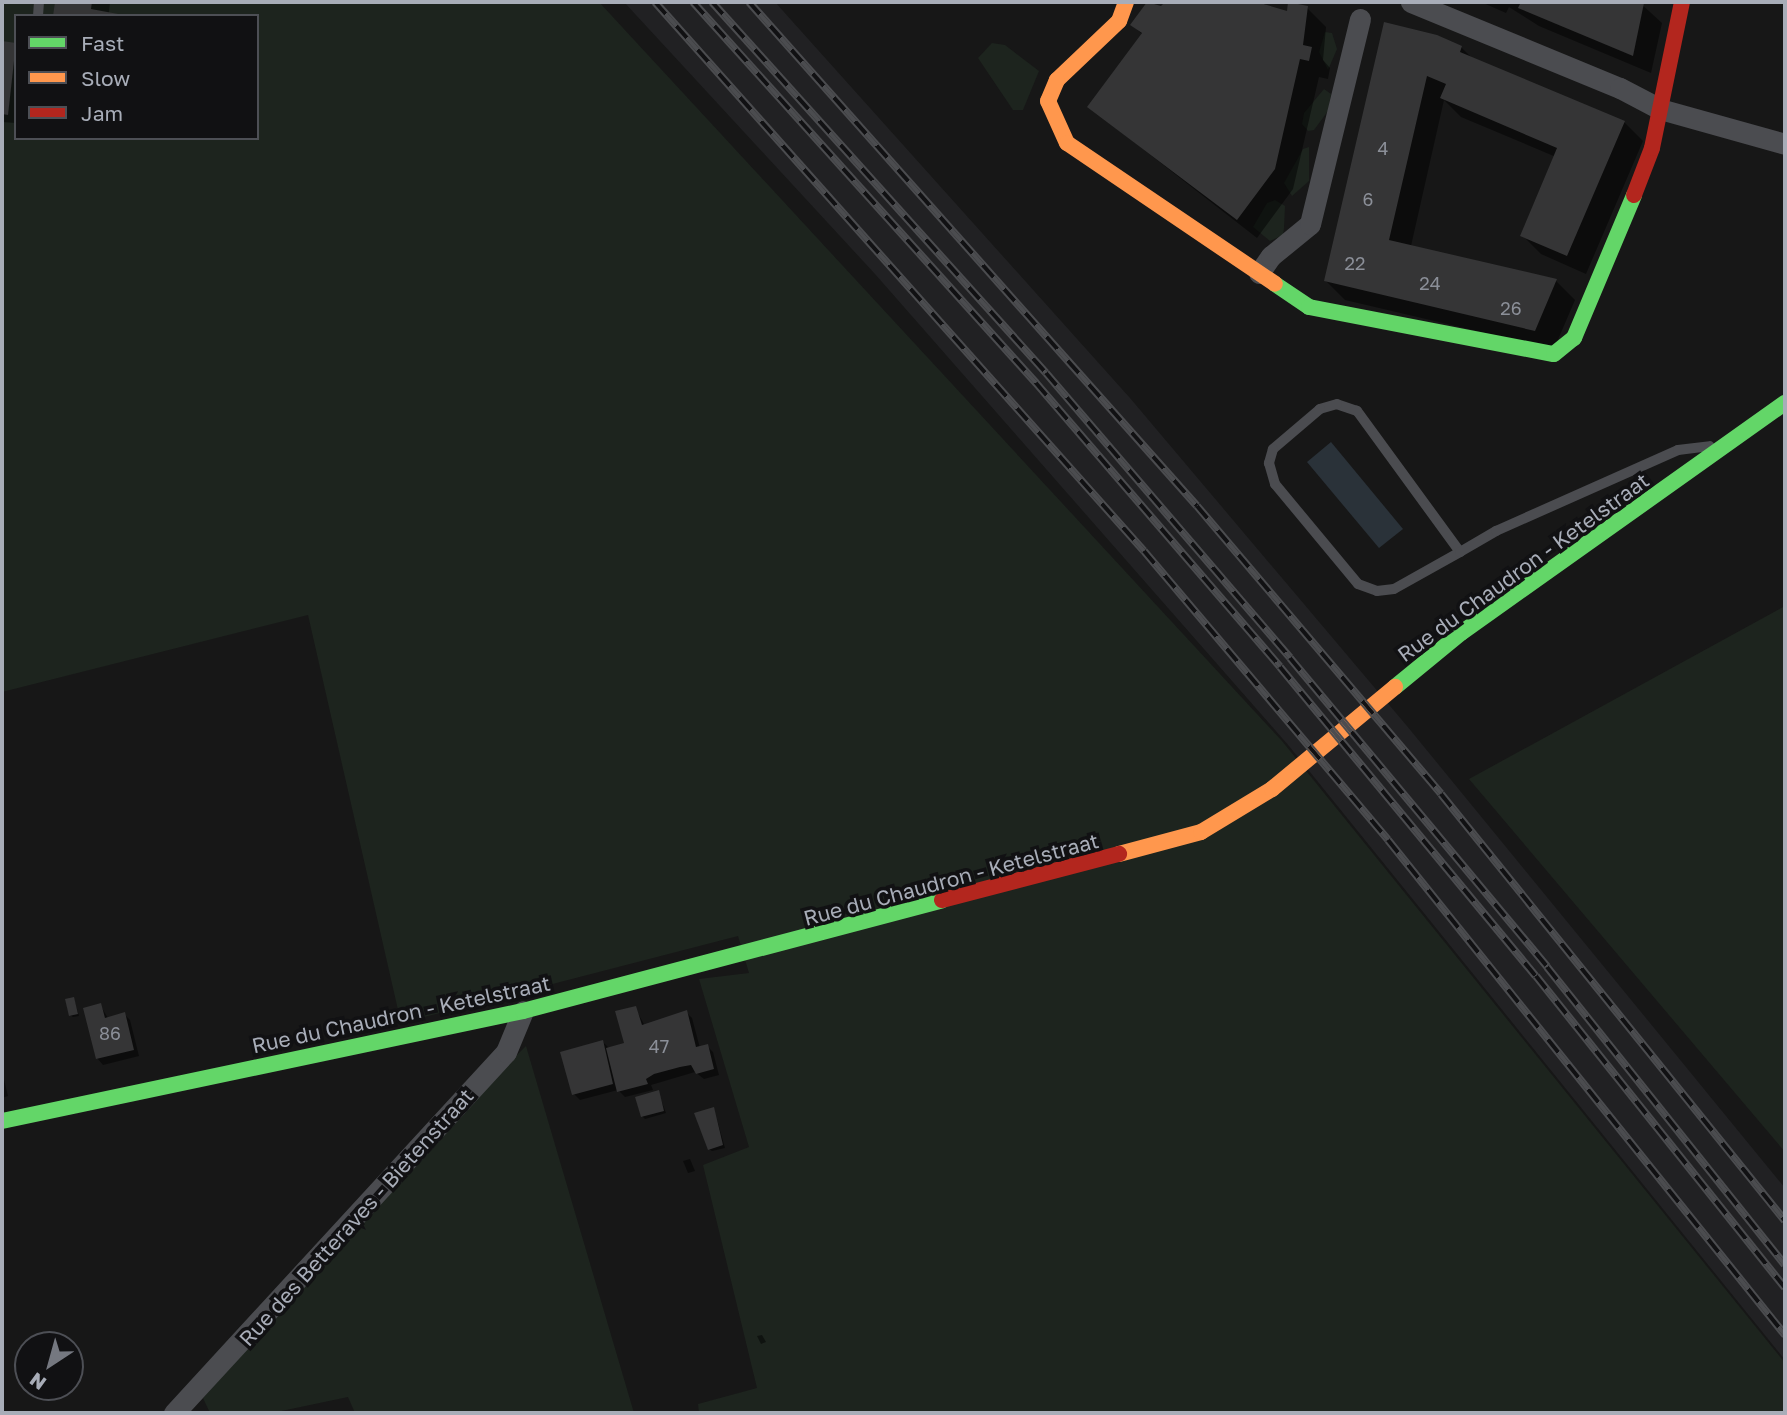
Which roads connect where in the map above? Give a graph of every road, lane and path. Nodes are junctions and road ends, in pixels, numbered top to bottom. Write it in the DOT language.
graph roads {
  1 [pos="1126,2"];
  2 [pos="1410,2"];
  3 [pos="1682,2"];
  4 [pos="1360,19"];
  5 [pos="1661,109"];
  6 [pos="1785,145"];
  7 [pos="1258,273"];
  8 [pos="1785,403"];
  9 [pos="1733,443"];
  10 [pos="1460,552"];
  11 [pos="523,1011"];
  12 [pos="2,1121"];
  13 [pos="174,1413"];
  1 -- 7 [label="street"];
  2 -- 5 [label="street"];
  3 -- 5 [label="street"];
  4 -- 7 [label="street"];
  5 -- 6 [label="street"];
  5 -- 7 [label="street"];
  8 -- 9 [label="street, Rue du Chaudron - Ketelstraat"];
  9 -- 10 [label="lane"];
  9 -- 11 [label="street, Rue du Chaudron - Ketelstraat"];
  10 -- 10 [label="lane"];
  11 -- 12 [label="street, Rue du Chaudron - Ketelstraat"];
  11 -- 13 [label="street, Rue des Betteraves - Bietenstraat"];
}
